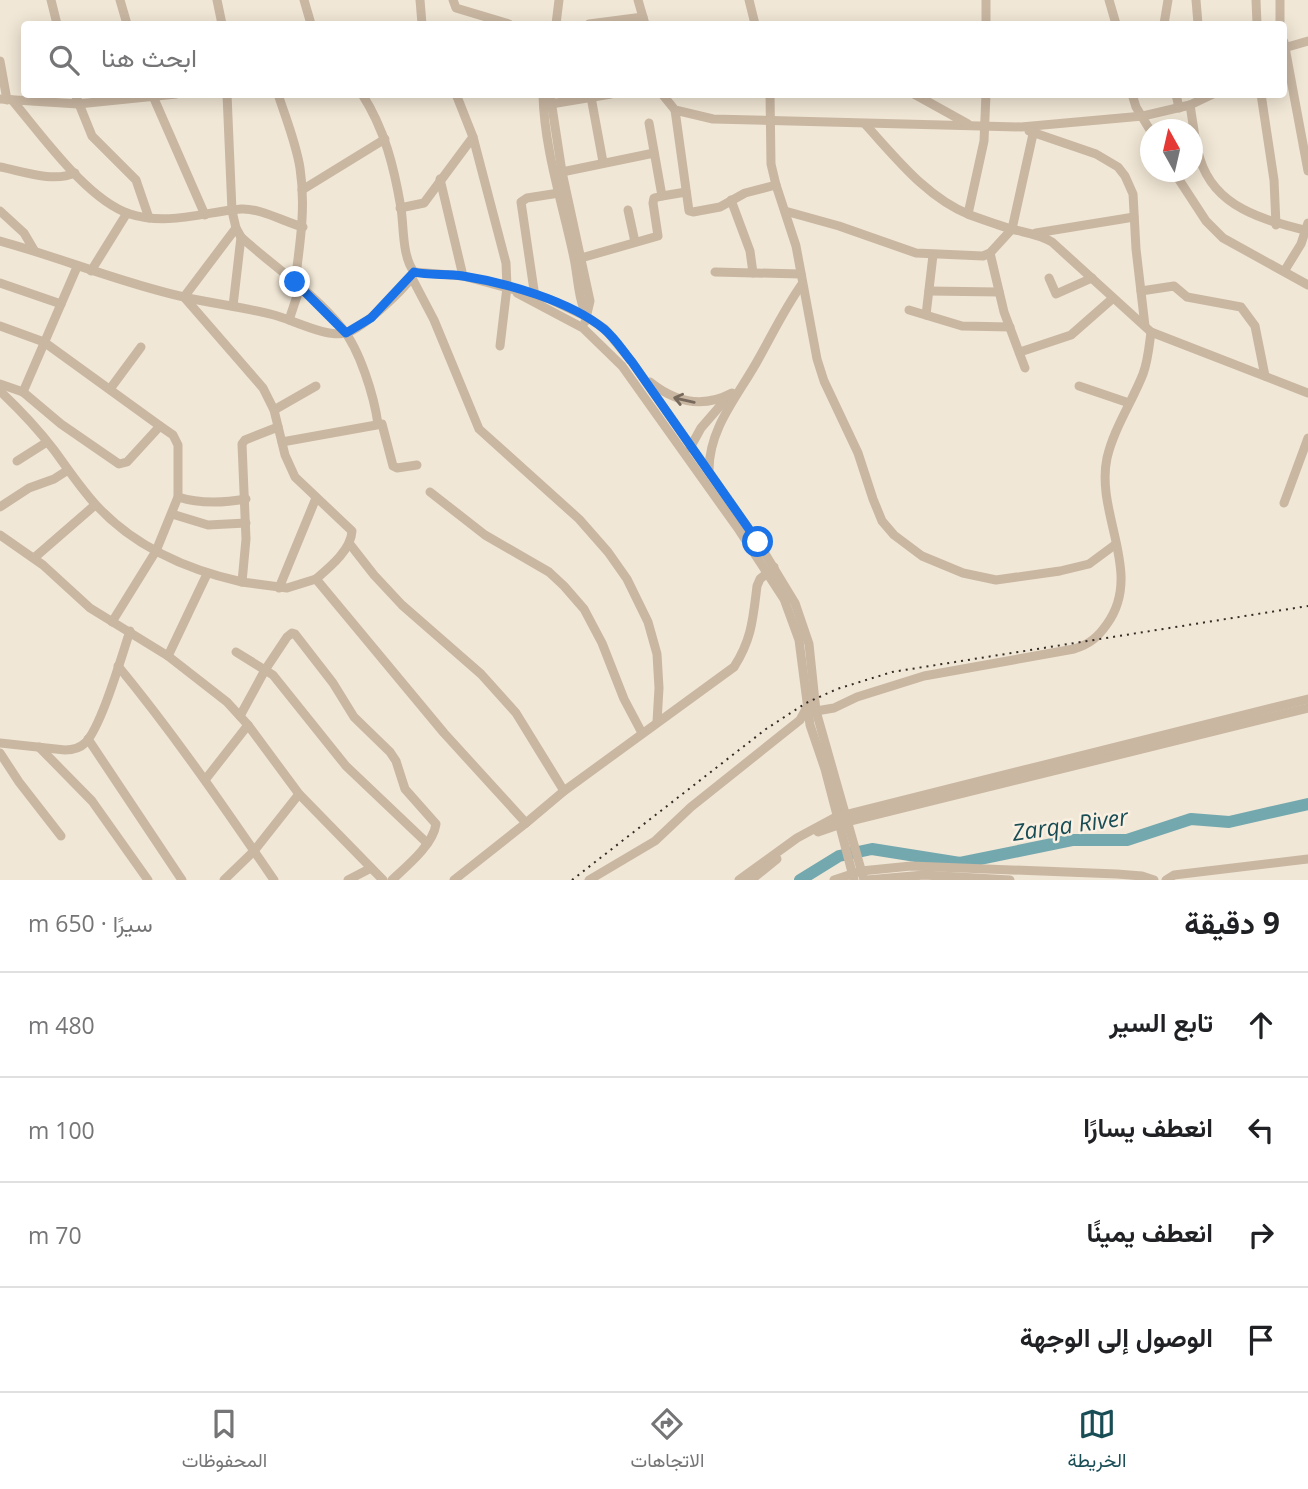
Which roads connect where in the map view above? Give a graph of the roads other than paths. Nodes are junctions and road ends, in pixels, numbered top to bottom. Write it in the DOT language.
graph roads {
  1 [pos="51,0"];
  2 [pos="120,0"];
  3 [pos="217,0"];
  4 [pos="304,0"];
  5 [pos="420,0"];
  6 [pos="453,0"];
  7 [pos="559,0"];
  8 [pos="638,0"];
  9 [pos="749,0"];
  10 [pos="986,0"];
  11 [pos="1109,0"];
  12 [pos="1168,0"];
  13 [pos="1196,0"];
  14 [pos="1256,0"];
  15 [pos="1280,0"];
  16 [pos="56,21"];
  17 [pos="126,21"];
  18 [pos="221,21"];
  19 [pos="310,21"];
  20 [pos="422,21"];
  21 [pos="499,21"];
  22 [pos="556,21"];
  23 [pos="644,21"];
  24 [pos="754,21"];
  25 [pos="986,21"];
  26 [pos="1115,21"];
  27 [pos="1164,21"];
  28 [pos="1198,21"];
  29 [pos="1256,21"];
  30 [pos="1280,21"];
  31 [pos="1308,41"];
  32 [pos="1287,45"];
  33 [pos="0,61"];
  34 [pos="1287,62"];
  35 [pos="134,98"];
  36 [pos="153,98"];
  37 [pos="227,98"];
  38 [pos="279,98"];
  39 [pos="365,98"];
  40 [pos="458,98"];
  41 [pos="580,98"];
  42 [pos="590,98"];
  43 [pos="665,98"];
  44 [pos="769,98"];
  45 [pos="921,98"];
  46 [pos="986,98"];
  47 [pos="1134,98"];
  48 [pos="1177,98"];
  49 [pos="1204,98"];
  50 [pos="1262,98"];
  51 [pos="76,99"];
  52 [pos="6,100"];
  53 [pos="548,101"];
  54 [pos="33,102"];
  55 [pos="1190,105"];
  56 [pos="1179,108"];
  57 [pos="675,110"];
  58 [pos="1143,116"];
  59 [pos="28,119"];
  60 [pos="1144,119"];
  61 [pos="770,120"];
  62 [pos="649,124"];
  63 [pos="865,124"];
  64 [pos="970,125"];
  65 [pos="986,126"];
  66 [pos="1021,127"];
  67 [pos="1033,134"];
  68 [pos="473,137"];
  69 [pos="386,139"];
  70 [pos="654,153"];
  71 [pos="603,162"];
  72 [pos="0,167"];
  73 [pos="1308,171"];
  74 [pos="562,172"];
  75 [pos="75,173"];
  76 [pos="440,179"];
  77 [pos="1181,182"];
  78 [pos="776,185"];
  79 [pos="302,190"];
  80 [pos="559,192"];
  81 [pos="686,192"];
  82 [pos="662,195"];
  83 [pos="731,200"];
  84 [pos="400,208"];
  85 [pos="628,210"];
  86 [pos="0,211"];
  87 [pos="232,211"];
  88 [pos="785,211"];
  89 [pos="127,213"];
  90 [pos="205,215"];
  91 [pos="968,215"];
  92 [pos="1134,217"];
  93 [pos="149,218"];
  94 [pos="1276,225"];
  95 [pos="303,227"];
  96 [pos="236,228"];
  97 [pos="1307,228"];
  98 [pos="1012,229"];
  99 [pos="1034,234"];
  100 [pos="241,237"];
  101 [pos="0,241"];
  102 [pos="635,242"];
  103 [pos="34,250"];
  104 [pos="990,253"];
  105 [pos="933,255"];
  106 [pos="581,258"];
  107 [pos="77,267"];
  108 [pos="91,271"];
  109 [pos="715,271"];
  110 [pos="1285,271"];
  111 [pos="754,273"];
  112 [pos="413,275"];
  113 [pos="463,276"];
  114 [pos="1049,278"];
  115 [pos="1092,278"];
  116 [pos="801,279"];
  117 [pos="0,283"];
  118 [pos="297,285"];
  119 [pos="1308,285"];
  120 [pos="505,287"];
  121 [pos="929,291"];
  122 [pos="1141,291"];
  123 [pos="999,292"];
  124 [pos="184,297"];
  125 [pos="535,298"];
  126 [pos="1112,299"];
  127 [pos="61,304"];
  128 [pos="233,306"];
  129 [pos="909,310"];
  130 [pos="926,315"];
  131 [pos="587,317"];
  132 [pos="289,320"];
  133 [pos="0,326"];
  134 [pos="1010,327"];
  135 [pos="583,328"];
  136 [pos="1148,329"];
  137 [pos="346,333"];
  138 [pos="44,342"];
  139 [pos="500,346"];
  140 [pos="141,347"];
  141 [pos="1020,352"];
  142 [pos="1026,368"];
  143 [pos="641,375"];
  144 [pos="1265,376"];
  145 [pos="0,384"];
  146 [pos="741,385"];
  147 [pos="316,386"];
  148 [pos="1079,386"];
  149 [pos="110,389"];
  150 [pos="0,391"];
  151 [pos="23,392"];
  152 [pos="732,393"];
  153 [pos="1308,393"];
  154 [pos="1129,403"];
  155 [pos="274,410"];
  156 [pos="378,424"];
  157 [pos="160,426"];
  158 [pos="278,427"];
  159 [pos="1308,438"];
  160 [pos="47,442"];
  161 [pos="282,442"];
  162 [pos="691,446"];
  163 [pos="686,455"];
  164 [pos="17,461"];
  165 [pos="416,464"];
  166 [pos="68,470"];
  167 [pos="709,472"];
  168 [pos="430,492"];
  169 [pos="178,497"];
  170 [pos="316,498"];
  171 [pos="246,499"];
  172 [pos="1284,503"];
  173 [pos="95,505"];
  174 [pos="0,507"];
  175 [pos="172,514"];
  176 [pos="246,523"];
  177 [pos="0,535"];
  178 [pos="349,542"];
  179 [pos="1116,544"];
  180 [pos="156,551"];
  181 [pos="34,558"];
  182 [pos="771,570"];
  183 [pos="207,574"];
  184 [pos="316,579"];
  185 [pos="242,582"];
  186 [pos="279,588"];
  187 [pos="112,622"];
  188 [pos="130,631"];
  189 [pos="236,652"];
  190 [pos="168,656"];
  191 [pos="118,666"];
  192 [pos="264,670"];
  193 [pos="1308,699"];
  194 [pos="812,706"];
  195 [pos="834,708"];
  196 [pos="1308,708"];
  197 [pos="1264,714"];
  198 [pos="240,716"];
  199 [pos="656,722"];
  200 [pos="797,723"];
  201 [pos="248,725"];
  202 [pos="810,725"];
  203 [pos="821,727"];
  204 [pos="642,733"];
  205 [pos="88,740"];
  206 [pos="0,743"];
  207 [pos="39,747"];
  208 [pos="0,753"];
  209 [pos="205,780"];
  210 [pos="564,791"];
  211 [pos="299,794"];
  212 [pos="841,795"];
  213 [pos="867,814"];
  214 [pos="842,820"];
  215 [pos="526,823"];
  216 [pos="61,836"];
  217 [pos="848,836"];
  218 [pos="426,843"];
  219 [pos="254,850"];
  220 [pos="1308,859"];
  221 [pos="372,868"];
  222 [pos="859,877"];
  223 [pos="148,880"];
  224 [pos="182,880"];
  225 [pos="224,880"];
  226 [pos="274,880"];
  227 [pos="348,880"];
  228 [pos="383,880"];
  229 [pos="392,880"];
  230 [pos="454,880"];
  231 [pos="589,880"];
  232 [pos="739,880"];
  233 [pos="751,880"];
  234 [pos="834,880"];
  235 [pos="1010,880"];
  236 [pos="1154,880"];
  237 [pos="1166,880"];
  1 -- 16 [label="street"];
  2 -- 17 [label="street"];
  3 -- 18 [label="street"];
  4 -- 19 [label="street"];
  5 -- 20 [label="street"];
  6 -- 21 [label="street"];
  7 -- 22 [label="street"];
  8 -- 23 [label="street"];
  9 -- 24 [label="street"];
  10 -- 25 [label="street"];
  11 -- 26 [label="street"];
  12 -- 27 [label="street"];
  13 -- 28 [label="street"];
  14 -- 29 [label="street"];
  15 -- 30 [label="street"];
  31 -- 32 [label="street"];
  33 -- 52 [label="street"];
  34 -- 73 [label="street"];
  35 -- 51 [label="street"];
  36 -- 90 [label="street"];
  37 -- 87 [label="street"];
  38 -- 79 [label="street"];
  39 -- 69 [label="street"];
  40 -- 68 [label="street"];
  41 -- 53 [label="street"];
  42 -- 71 [label="street"];
  43 -- 57 [label="street"];
  44 -- 61 [label="street"];
  45 -- 64 [label="street"];
  46 -- 65 [label="street"];
  47 -- 58 [label="street"];
  48 -- 56 [label="street"];
  49 -- 55 [label="street"];
  50 -- 94 [label="street"];
  51 -- 54 [label="street"];
  51 -- 93 [label="street"];
  52 -- 54 [label="street"];
  52 -- 59 [label="street"];
  53 -- 74 [label="street"];
  53 -- 80 [label="street"];
  54 -- 59 [label="street"];
  55 -- 56 [label="street"];
  55 -- 94 [label="street"];
  56 -- 58 [label="street"];
  57 -- 61 [label="street"];
  57 -- 81 [label="street"];
  58 -- 60 [label="street"];
  58 -- 66 [label="street"];
  59 -- 75 [label="street"];
  61 -- 63 [label="street"];
  61 -- 78 [label="street"];
  62 -- 70 [label="street"];
  63 -- 64 [label="street"];
  63 -- 91 [label="street"];
  64 -- 65 [label="street"];
  65 -- 66 [label="street"];
  65 -- 91 [label="street"];
  66 -- 67 [label="street"];
  67 -- 92 [label="street"];
  67 -- 98 [label="street"];
  68 -- 76 [label="street"];
  68 -- 120 [label="street"];
  69 -- 79 [label="street"];
  69 -- 84 [label="street"];
  70 -- 71 [label="street"];
  70 -- 82 [label="street"];
  71 -- 74 [label="street"];
  72 -- 75 [label="street"];
  74 -- 106 [label="street"];
  75 -- 89 [label="street"];
  76 -- 84 [label="street"];
  76 -- 113 [label="street"];
  77 -- 110 [label="street"];
  78 -- 83 [label="street"];
  78 -- 88 [label="street"];
  79 -- 95 [label="street"];
  80 -- 125 [label="street"];
  80 -- 131 [label="street"];
  81 -- 82 [label="street"];
  81 -- 83 [label="street"];
  82 -- 102 [label="street"];
  83 -- 111 [label="street"];
  84 -- 112 [label="street"];
  85 -- 102 [label="street"];
  86 -- 103 [label="street"];
  87 -- 90 [label="street"];
  87 -- 95 [label="street"];
  87 -- 96 [label="street"];
  88 -- 105 [label="street"];
  88 -- 116 [label="street"];
  89 -- 93 [label="street"];
  89 -- 108 [label="street"];
  90 -- 93 [label="street"];
  91 -- 98 [label="street"];
  92 -- 99 [label="street"];
  92 -- 122 [label="street"];
  94 -- 97 [label="street"];
  95 -- 118 [label="street"];
  96 -- 100 [label="street"];
  96 -- 124 [label="street"];
  97 -- 110 [label="street"];
  98 -- 99 [label="street"];
  98 -- 104 [label="street"];
  99 -- 115 [label="street"];
  100 -- 118 [label="street"];
  100 -- 128 [label="street"];
  101 -- 103 [label="street"];
  102 -- 106 [label="street"];
  103 -- 107 [label="street"];
  104 -- 105 [label="street"];
  104 -- 123 [label="street"];
  105 -- 121 [label="street"];
  106 -- 131 [label="street"];
  107 -- 108 [label="street"];
  107 -- 127 [label="street"];
  108 -- 124 [label="street"];
  109 -- 111 [label="street"];
  110 -- 119 [label="street"];
  111 -- 116 [label="street"];
  112 -- 113 [label="street"];
  112 -- 137 [label="street"];
  112 -- 199 [label="street"];
  113 -- 120 [label="street"];
  114 -- 115 [label="street"];
  115 -- 126 [label="street"];
  116 -- 146 [label="street"];
  116 -- 179 [label="street"];
  117 -- 127 [label="street"];
  118 -- 132 [label="street"];
  118 -- 137 [label="street"];
  120 -- 125 [label="street"];
  120 -- 139 [label="street"];
  121 -- 123 [label="street"];
  121 -- 130 [label="street"];
  122 -- 136 [label="street"];
  122 -- 144 [label="street"];
  123 -- 134 [label="street"];
  124 -- 128 [label="street"];
  124 -- 155 [label="street"];
  125 -- 131 [label="street"];
  125 -- 135 [label="street"];
  126 -- 136 [label="street"];
  126 -- 141 [label="street"];
  127 -- 138 [label="street"];
  128 -- 132 [label="street"];
  129 -- 130 [label="street"];
  130 -- 134 [label="street"];
  131 -- 135 [label="street"];
  131 -- 143 [label="street"];
  132 -- 137 [label="street"];
  133 -- 138 [label="street"];
  134 -- 141 [label="street"];
  135 -- 163 [label="street"];
  136 -- 144 [label="street"];
  136 -- 154 [label="street"];
  137 -- 156 [label="street"];
  138 -- 149 [label="street"];
  138 -- 151 [label="street"];
  140 -- 149 [label="street"];
  141 -- 142 [label="street"];
  152 -- 143 [label="street, one-way"];
  143 -- 162 [label="street"];
  144 -- 153 [label="street"];
  145 -- 151 [label="street"];
  146 -- 152 [label="street"];
  146 -- 167 [label="street"];
  147 -- 155 [label="street"];
  148 -- 154 [label="street"];
  149 -- 157 [label="street"];
  150 -- 160 [label="street"];
  151 -- 157 [label="street"];
  152 -- 162 [label="street"];
  154 -- 179 [label="street"];
  155 -- 158 [label="street"];
  156 -- 161 [label="street"];
  156 -- 165 [label="street"];
  157 -- 169 [label="street"];
  158 -- 161 [label="street"];
  158 -- 171 [label="street"];
  159 -- 172 [label="street"];
  160 -- 164 [label="street"];
  160 -- 166 [label="street"];
  161 -- 170 [label="street"];
  162 -- 163 [label="street"];
  162 -- 167 [label="street"];
  163 -- 182 [label="street"];
  166 -- 173 [label="street"];
  166 -- 174 [label="street"];
  167 -- 182 [label="street"];
  168 -- 204 [label="street"];
  169 -- 171 [label="street"];
  169 -- 175 [label="street"];
  170 -- 178 [label="street"];
  170 -- 186 [label="street"];
  171 -- 176 [label="street"];
  173 -- 180 [label="street"];
  173 -- 181 [label="street"];
  175 -- 176 [label="street"];
  175 -- 180 [label="street"];
  176 -- 185 [label="street"];
  177 -- 181 [label="street"];
  178 -- 184 [label="street"];
  178 -- 210 [label="street"];
  179 -- 195 [label="street"];
  180 -- 183 [label="street"];
  180 -- 187 [label="street"];
  181 -- 187 [label="street"];
  182 -- 194 [label="street"];
  182 -- 199 [label="street"];
  183 -- 185 [label="street"];
  183 -- 190 [label="street"];
  184 -- 186 [label="street"];
  184 -- 215 [label="street"];
  185 -- 186 [label="street"];
  187 -- 188 [label="street"];
  188 -- 190 [label="street"];
  188 -- 191 [label="street"];
  189 -- 192 [label="street"];
  190 -- 198 [label="street"];
  191 -- 205 [label="street"];
  191 -- 209 [label="street"];
  192 -- 198 [label="street"];
  192 -- 218 [label="street"];
  192 -- 218 [label="street"];
  193 -- 197 [label="street"];
  194 -- 195 [label="street"];
  194 -- 200 [label="street"];
  194 -- 202 [label="street"];
  194 -- 203 [label="street"];
  195 -- 203 [label="street"];
  196 -- 197 [label="street"];
  197 -- 213 [label="street"];
  198 -- 201 [label="street"];
  199 -- 204 [label="street"];
  200 -- 202 [label="street"];
  200 -- 231 [label="street"];
  201 -- 209 [label="street"];
  201 -- 211 [label="street"];
  202 -- 214 [label="street"];
  203 -- 212 [label="street"];
  204 -- 210 [label="street"];
  205 -- 207 [label="street"];
  205 -- 224 [label="street"];
  206 -- 207 [label="street"];
  207 -- 223 [label="street"];
  208 -- 216 [label="street"];
  209 -- 219 [label="street"];
  210 -- 215 [label="street"];
  211 -- 219 [label="street"];
  211 -- 221 [label="street"];
  212 -- 213 [label="street"];
  212 -- 214 [label="street"];
  213 -- 214 [label="street"];
  213 -- 217 [label="street"];
  214 -- 217 [label="street"];
  214 -- 232 [label="street"];
  214 -- 233 [label="street"];
  215 -- 230 [label="street"];
  217 -- 222 [label="street"];
  218 -- 229 [label="street"];
  219 -- 225 [label="street"];
  219 -- 226 [label="street"];
  220 -- 237 [label="street"];
  221 -- 227 [label="street"];
  221 -- 228 [label="street"];
  222 -- 234 [label="street"];
  222 -- 235 [label="street"];
  222 -- 236 [label="street"];
}
